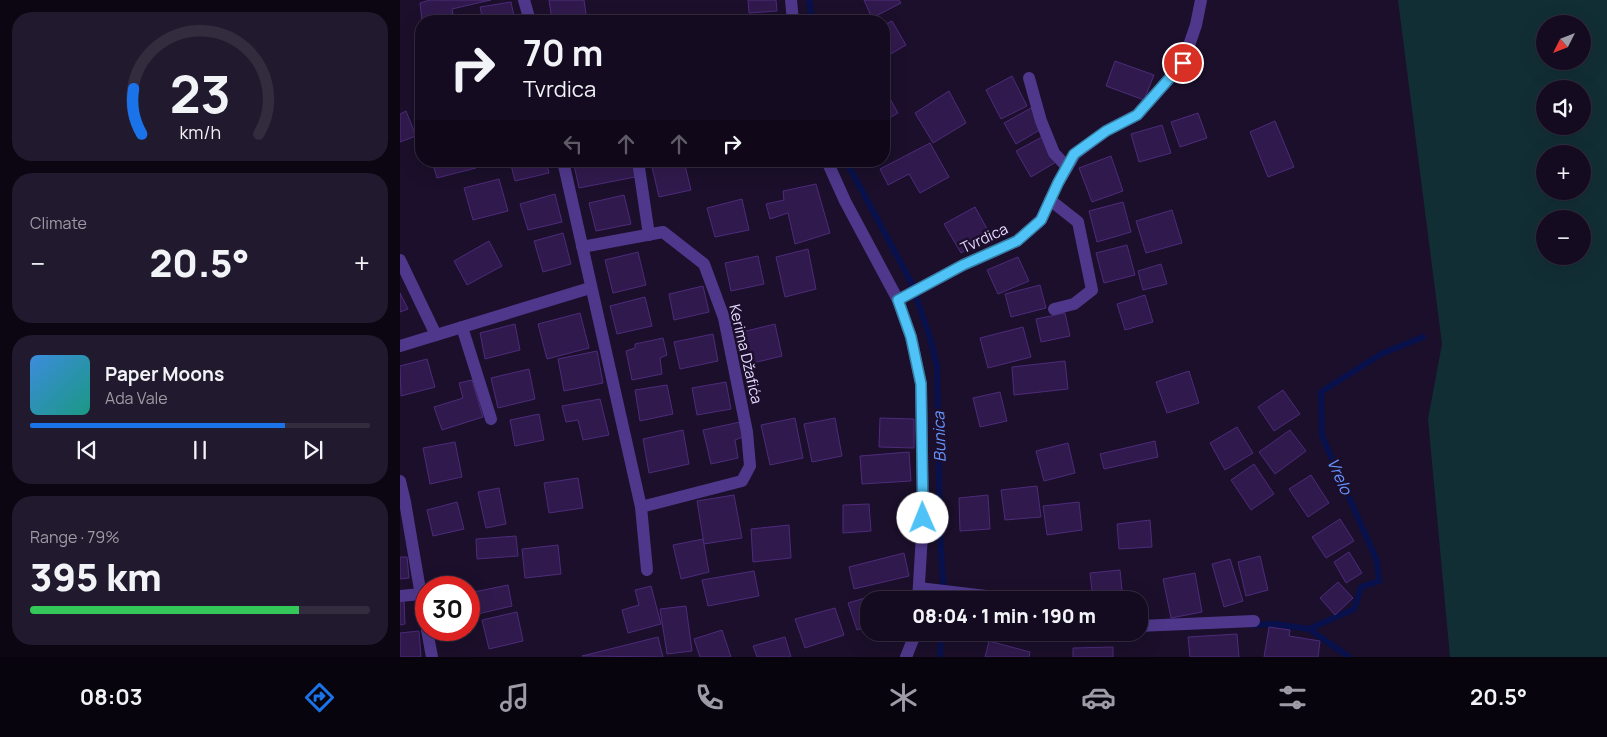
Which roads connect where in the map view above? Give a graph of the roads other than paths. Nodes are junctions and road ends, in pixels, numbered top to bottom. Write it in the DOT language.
graph roads {
  1 [pos="524,0"];
  2 [pos="791,0"];
  3 [pos="1201,0"];
  4 [pos="528,15"];
  5 [pos="792,15"];
  6 [pos="1029,78"];
  7 [pos="564,167"];
  8 [pos="639,167"];
  9 [pos="830,167"];
  10 [pos="1067,168"];
  11 [pos="1050,200"];
  12 [pos="649,235"];
  13 [pos="582,247"];
  14 [pos="400,260"];
  15 [pos="590,288"];
  16 [pos="902,298"];
  17 [pos="1054,309"];
  18 [pos="462,327"];
  19 [pos="436,335"];
  20 [pos="400,346"];
  21 [pos="492,419"];
  22 [pos="400,482"];
  23 [pos="641,507"];
  24 [pos="648,570"];
  25 [pos="418,576"];
  26 [pos="918,591"];
  27 [pos="415,595"];
  28 [pos="400,596"];
  29 [pos="1254,621"];
  30 [pos="1148,626"];
  31 [pos="429,641"];
  32 [pos="912,641"];
  33 [pos="432,657"];
  34 [pos="906,657"];
  1 -- 4 [label="street"];
  2 -- 5 [label="street"];
  3 -- 10 [label="street, Tvrdica"];
  6 -- 10 [label="street"];
  7 -- 13 [label="street"];
  8 -- 12 [label="street"];
  9 -- 16 [label="street"];
  10 -- 11 [label="street, Tvrdica"];
  11 -- 16 [label="street, Tvrdica"];
  11 -- 17 [label="street"];
  12 -- 13 [label="street, Kerima Džafića"];
  12 -- 23 [label="street, Kerima Džafića"];
  13 -- 15 [label="street"];
  14 -- 19 [label="street"];
  15 -- 18 [label="street"];
  15 -- 23 [label="street"];
  16 -- 26 [label="street"];
  18 -- 19 [label="street"];
  18 -- 21 [label="street"];
  19 -- 20 [label="street"];
  22 -- 25 [label="street"];
  23 -- 24 [label="street"];
  27 -- 28 [label="street"];
  29 -- 30 [label="street"];
  31 -- 33 [label="street"];
  32 -- 34 [label="street"];
}
